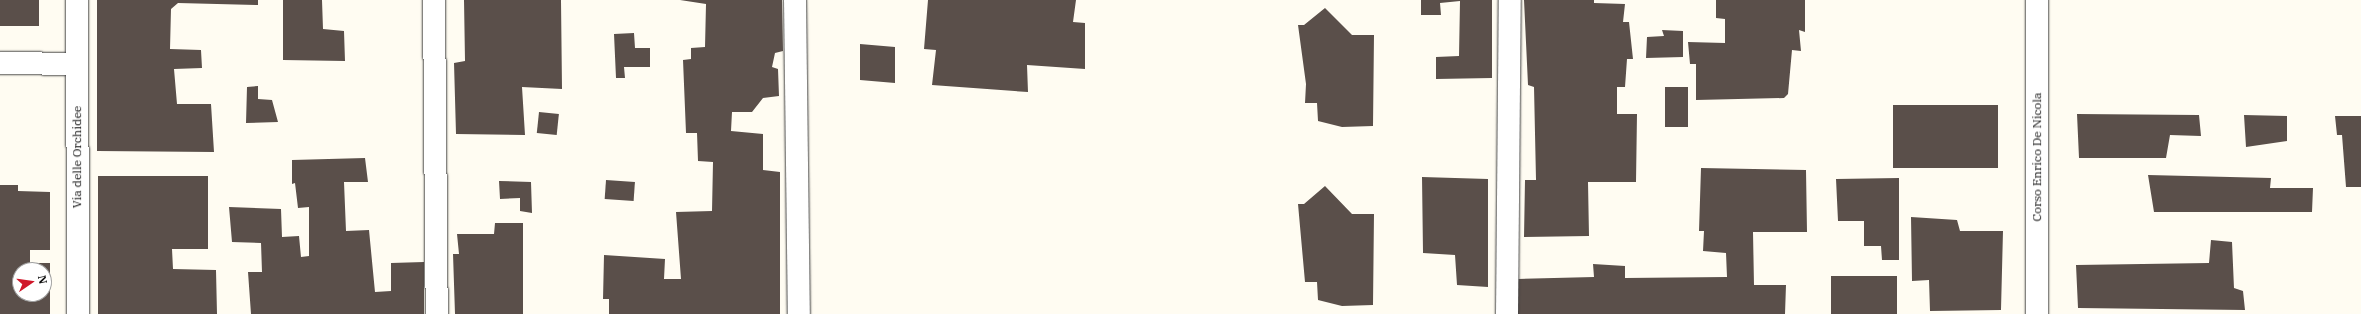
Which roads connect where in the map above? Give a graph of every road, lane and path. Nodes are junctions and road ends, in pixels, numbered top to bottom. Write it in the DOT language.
graph roads {
  1 [pos="77,0"];
  2 [pos="434,0"];
  3 [pos="795,0"];
  4 [pos="1510,0"];
  5 [pos="2037,0"];
  6 [pos="0,63"];
  7 [pos="77,64"];
  8 [pos="78,314"];
  9 [pos="437,314"];
  10 [pos="799,314"];
  11 [pos="1507,314"];
  12 [pos="2037,314"];
  1 -- 7 [label="street, Via delle Orchidee"];
  2 -- 9 [label="street"];
  3 -- 10 [label="street"];
  4 -- 11 [label="street"];
  5 -- 12 [label="street, Corso Enrico De Nicola"];
  6 -- 7 [label="street"];
  7 -- 8 [label="street, Via delle Orchidee"];
}
